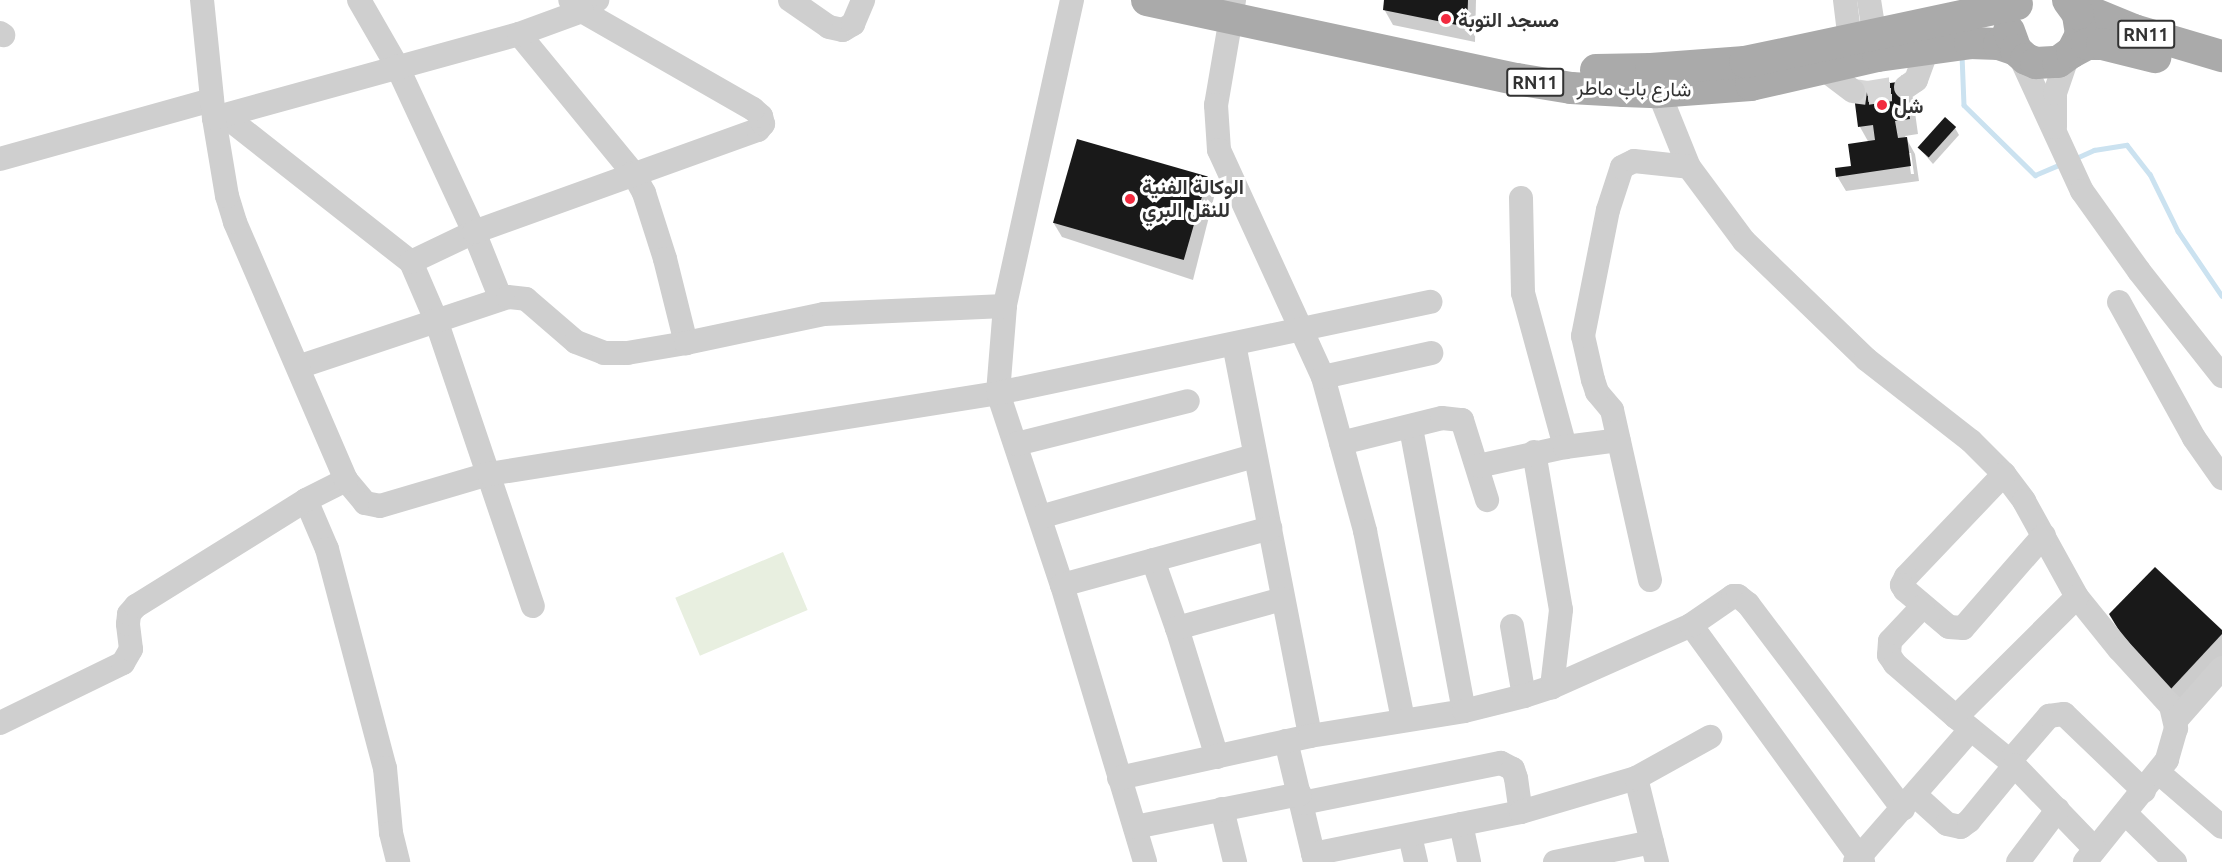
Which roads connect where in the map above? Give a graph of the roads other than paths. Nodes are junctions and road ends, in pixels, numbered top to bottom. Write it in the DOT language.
graph roads {
  1 [pos="202,0"];
  2 [pos="359,0"];
  3 [pos="790,0"];
  4 [pos="863,0"];
  5 [pos="1072,0"];
  6 [pos="1147,0"];
  7 [pos="1845,0"];
  8 [pos="1869,0"];
  9 [pos="2020,1"];
  10 [pos="2070,2"];
  11 [pos="583,4"];
  12 [pos="1235,6"];
  13 [pos="1969,29"];
  14 [pos="519,34"];
  15 [pos="1927,36"];
  16 [pos="2017,51"];
  17 [pos="2070,54"];
  18 [pos="2222,56"];
  19 [pos="1862,57"];
  20 [pos="397,66"];
  21 [pos="2222,72"];
  22 [pos="1654,81"];
  23 [pos="1906,87"];
  24 [pos="217,111"];
  25 [pos="2056,139"];
  26 [pos="0,159"];
  27 [pos="1689,167"];
  28 [pos="633,173"];
  29 [pos="1521,198"];
  30 [pos="474,232"];
  31 [pos="411,262"];
  32 [pos="501,299"];
  33 [pos="1431,302"];
  34 [pos="2119,302"];
  35 [pos="1005,306"];
  36 [pos="436,320"];
  37 [pos="1299,329"];
  38 [pos="687,343"];
  39 [pos="1233,344"];
  40 [pos="1431,353"];
  41 [pos="298,368"];
  42 [pos="2222,376"];
  43 [pos="1323,377"];
  44 [pos="998,393"];
  45 [pos="1188,401"];
  46 [pos="1411,428"];
  47 [pos="1620,440"];
  48 [pos="1341,443"];
  49 [pos="1016,444"];
  50 [pos="1565,447"];
  51 [pos="1534,452"];
  52 [pos="1254,456"];
  53 [pos="1478,466"];
  54 [pos="489,474"];
  55 [pos="2004,474"];
  56 [pos="2222,478"];
  57 [pos="346,480"];
  58 [pos="306,500"];
  59 [pos="1487,500"];
  60 [pos="1040,517"];
  61 [pos="1270,528"];
  62 [pos="2044,535"];
  63 [pos="1153,560"];
  64 [pos="1650,580"];
  65 [pos="1062,585"];
  66 [pos="2077,597"];
  67 [pos="1282,598"];
  68 [pos="533,606"];
  69 [pos="1923,606"];
  70 [pos="1691,625"];
  71 [pos="1512,626"];
  72 [pos="1177,628"];
  73 [pos="2222,668"];
  74 [pos="1552,687"];
  75 [pos="1524,696"];
  76 [pos="1464,711"];
  77 [pos="1403,720"];
  78 [pos="2176,720"];
  79 [pos="0,723"];
  80 [pos="1963,723"];
  81 [pos="1310,736"];
  82 [pos="1710,737"];
  83 [pos="1286,741"];
  84 [pos="1217,757"];
  85 [pos="2013,763"];
  86 [pos="1119,778"];
  87 [pos="1636,778"];
  88 [pos="2152,782"];
  89 [pos="1301,799"];
  90 [pos="1909,802"];
  91 [pos="1222,809"];
  92 [pos="2058,809"];
  93 [pos="1521,812"];
  94 [pos="2125,813"];
  95 [pos="1461,824"];
  96 [pos="1135,826"];
  97 [pos="2222,827"];
  98 [pos="1410,836"];
  99 [pos="1654,852"];
  100 [pos="1358,854"];
  101 [pos="2090,856"];
  102 [pos="1314,858"];
  103 [pos="1860,861"];
  104 [pos="398,862"];
  105 [pos="1145,862"];
  106 [pos="1235,862"];
  107 [pos="1416,862"];
  108 [pos="1469,862"];
  109 [pos="1555,862"];
  110 [pos="2018,862"];
  111 [pos="2175,862"];
  1 -- 24 [label="street"];
  2 -- 20 [label="street"];
  3 -- 4 [label="street"];
  5 -- 35 [label="street"];
  6 -- 12 [label="main road, شارع باب ماطر / RN11"];
  7 -- 19 [label="street"];
  8 -- 19 [label="street"];
  9 -- 13 [label="main road, شارع باب ماطر / RN11"];
  9 -- 16 [label="main road, RN11"];
  10 -- 17 [label="main road, RN11"];
  10 -- 18 [label="main road, RN11"];
  11 -- 14 [label="street"];
  11 -- 28 [label="street"];
  12 -- 22 [label="main road, شارع باب ماطر / RN11"];
  12 -- 37 [label="street"];
  13 -- 15 [label="main road, شارع باب ماطر / RN11"];
  13 -- 16 [label="main road, شارع باب ماطر / RN11"];
  14 -- 20 [label="street"];
  14 -- 28 [label="street"];
  15 -- 19 [label="main road, شارع باب ماطر / RN11"];
  15 -- 23 [label="street"];
  16 -- 17 [label="main road, RN11"];
  16 -- 25 [label="street"];
  17 -- 21 [label="main road, RN11"];
  17 -- 25 [label="street"];
  19 -- 22 [label="main road, شارع باب ماطر / RN11"];
  19 -- 22 [label="main road, شارع باب ماطر / RN11"];
  20 -- 24 [label="street"];
  20 -- 30 [label="street"];
  22 -- 27 [label="street"];
  24 -- 26 [label="street"];
  24 -- 31 [label="street"];
  24 -- 41 [label="street"];
  25 -- 42 [label="street"];
  27 -- 47 [label="street"];
  27 -- 55 [label="street"];
  28 -- 30 [label="street"];
  28 -- 38 [label="street"];
  29 -- 50 [label="street"];
  30 -- 31 [label="street"];
  30 -- 32 [label="street"];
  31 -- 36 [label="street"];
  32 -- 36 [label="street"];
  32 -- 38 [label="street"];
  33 -- 37 [label="street"];
  34 -- 56 [label="street"];
  35 -- 38 [label="street"];
  35 -- 44 [label="street"];
  36 -- 41 [label="street"];
  36 -- 54 [label="street"];
  37 -- 39 [label="street"];
  37 -- 43 [label="street"];
  39 -- 44 [label="street"];
  39 -- 52 [label="street"];
  40 -- 43 [label="street"];
  41 -- 57 [label="street"];
  43 -- 48 [label="street"];
  44 -- 49 [label="street"];
  44 -- 54 [label="street"];
  45 -- 49 [label="street"];
  46 -- 48 [label="street"];
  46 -- 53 [label="street"];
  46 -- 76 [label="street"];
  47 -- 50 [label="street"];
  47 -- 64 [label="street"];
  48 -- 77 [label="street"];
  49 -- 60 [label="street"];
  50 -- 51 [label="street"];
  51 -- 53 [label="street"];
  51 -- 74 [label="street"];
  52 -- 60 [label="street"];
  52 -- 61 [label="street"];
  53 -- 59 [label="street"];
  54 -- 57 [label="street"];
  54 -- 68 [label="street"];
  55 -- 62 [label="street"];
  55 -- 69 [label="street"];
  57 -- 58 [label="street"];
  58 -- 79 [label="street"];
  58 -- 104 [label="street"];
  60 -- 65 [label="street"];
  61 -- 63 [label="street"];
  61 -- 67 [label="street"];
  62 -- 66 [label="street"];
  62 -- 69 [label="street"];
  63 -- 65 [label="street"];
  63 -- 72 [label="street"];
  65 -- 86 [label="street"];
  66 -- 78 [label="street"];
  66 -- 80 [label="street"];
  67 -- 72 [label="street"];
  67 -- 81 [label="street"];
  69 -- 80 [label="street"];
  70 -- 74 [label="street"];
  70 -- 90 [label="street"];
  70 -- 103 [label="street"];
  71 -- 75 [label="street"];
  72 -- 84 [label="street"];
  73 -- 78 [label="street"];
  74 -- 75 [label="street"];
  75 -- 76 [label="street"];
  76 -- 77 [label="street"];
  77 -- 81 [label="street"];
  78 -- 88 [label="street"];
  80 -- 85 [label="street"];
  80 -- 90 [label="street"];
  81 -- 83 [label="street"];
  82 -- 87 [label="street"];
  83 -- 84 [label="street"];
  83 -- 89 [label="street"];
  84 -- 86 [label="street"];
  85 -- 88 [label="street"];
  85 -- 90 [label="street"];
  85 -- 92 [label="street"];
  86 -- 96 [label="street"];
  87 -- 93 [label="street"];
  87 -- 99 [label="street"];
  88 -- 94 [label="street"];
  88 -- 97 [label="street"];
  89 -- 91 [label="street"];
  89 -- 93 [label="street"];
  89 -- 102 [label="street"];
  90 -- 103 [label="street"];
  91 -- 96 [label="street"];
  91 -- 106 [label="street"];
  92 -- 101 [label="street"];
  92 -- 110 [label="street"];
  93 -- 95 [label="street"];
  94 -- 101 [label="street"];
  94 -- 111 [label="street"];
  95 -- 98 [label="street"];
  95 -- 108 [label="street"];
  96 -- 105 [label="street"];
  98 -- 100 [label="street"];
  98 -- 107 [label="street"];
  99 -- 109 [label="street"];
  100 -- 102 [label="street"];
}
